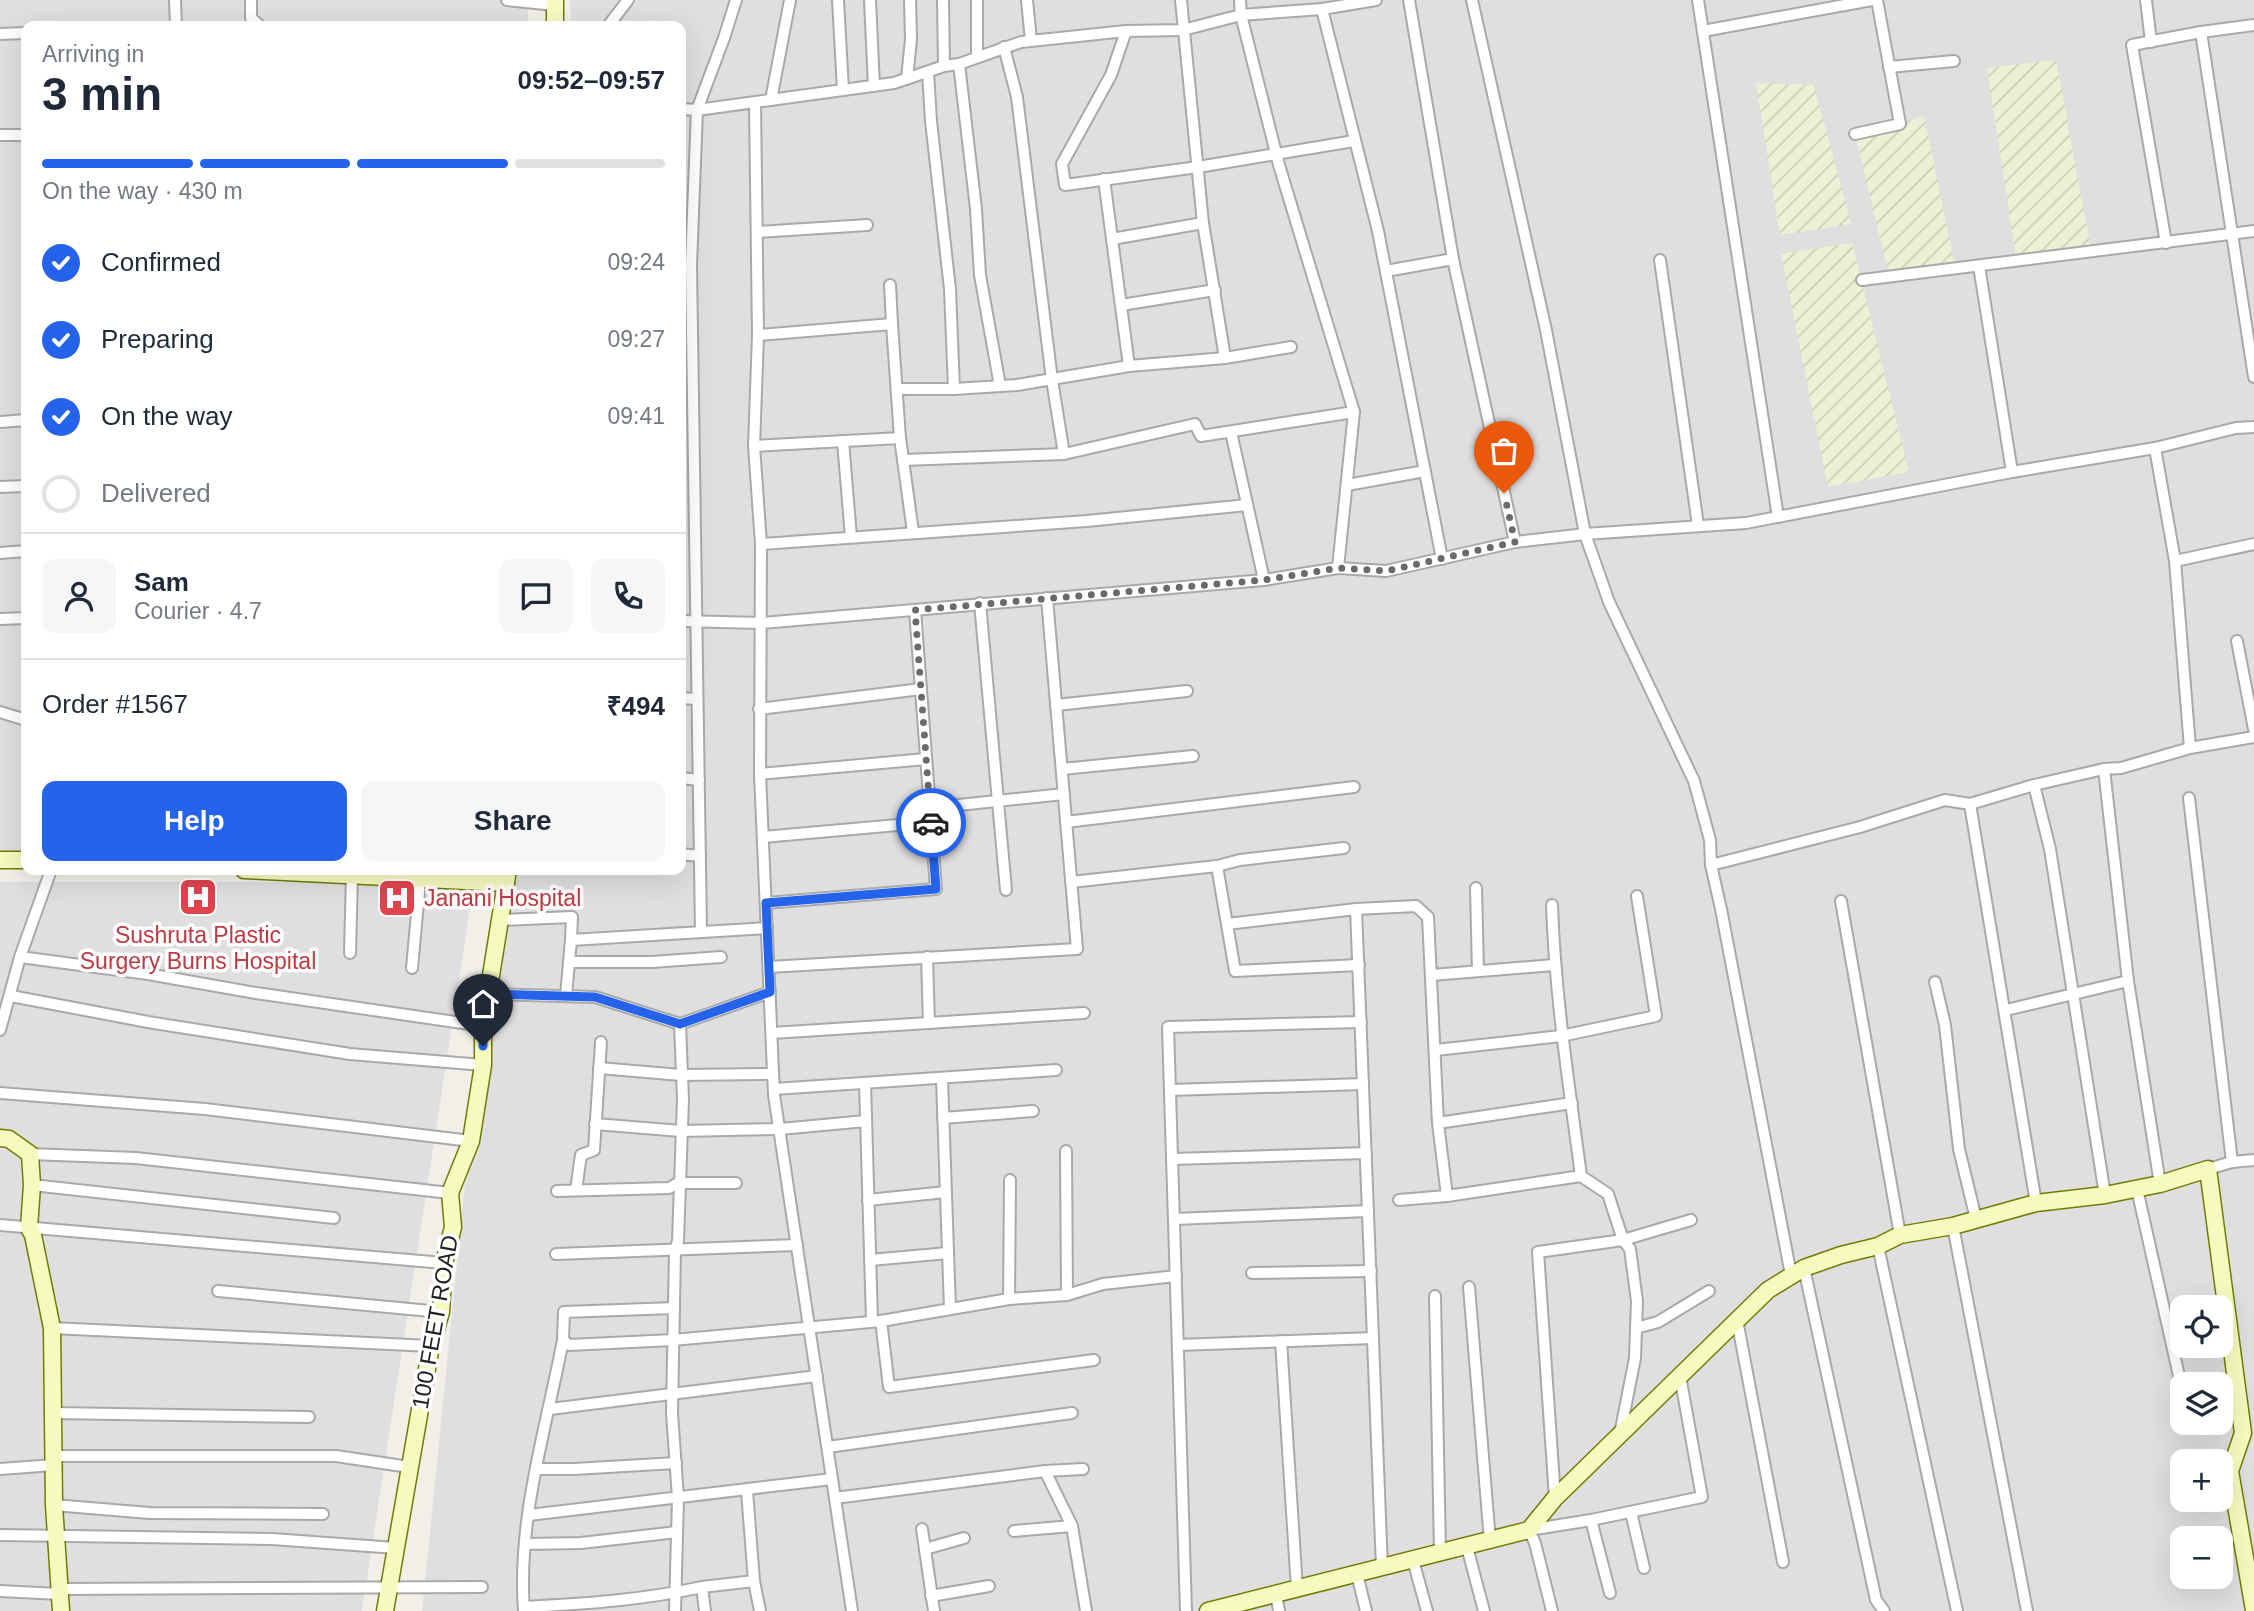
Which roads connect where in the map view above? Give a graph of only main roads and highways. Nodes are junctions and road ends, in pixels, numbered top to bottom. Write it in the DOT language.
graph roads {
  1 [pos="555,3"];
  2 [pos="555,21"];
  3 [pos="0,860"];
  4 [pos="21,860"];
  5 [pos="449,875"];
  6 [pos="507,877"];
  7 [pos="0,1138"];
  8 [pos="2252,1590"];
  9 [pos="60,1598"];
  10 [pos="2254,1610"];
  11 [pos="385,1611"];
  12 [pos="1208,1611"];
  1 -- 2 [label="main road"];
  3 -- 4 [label="main road"];
  5 -- 6 [label="main road"];
  6 -- 11 [label="main road, 100 FEET ROAD"];
  7 -- 9 [label="main road"];
  8 -- 10 [label="main road"];
  8 -- 12 [label="main road"];
}
